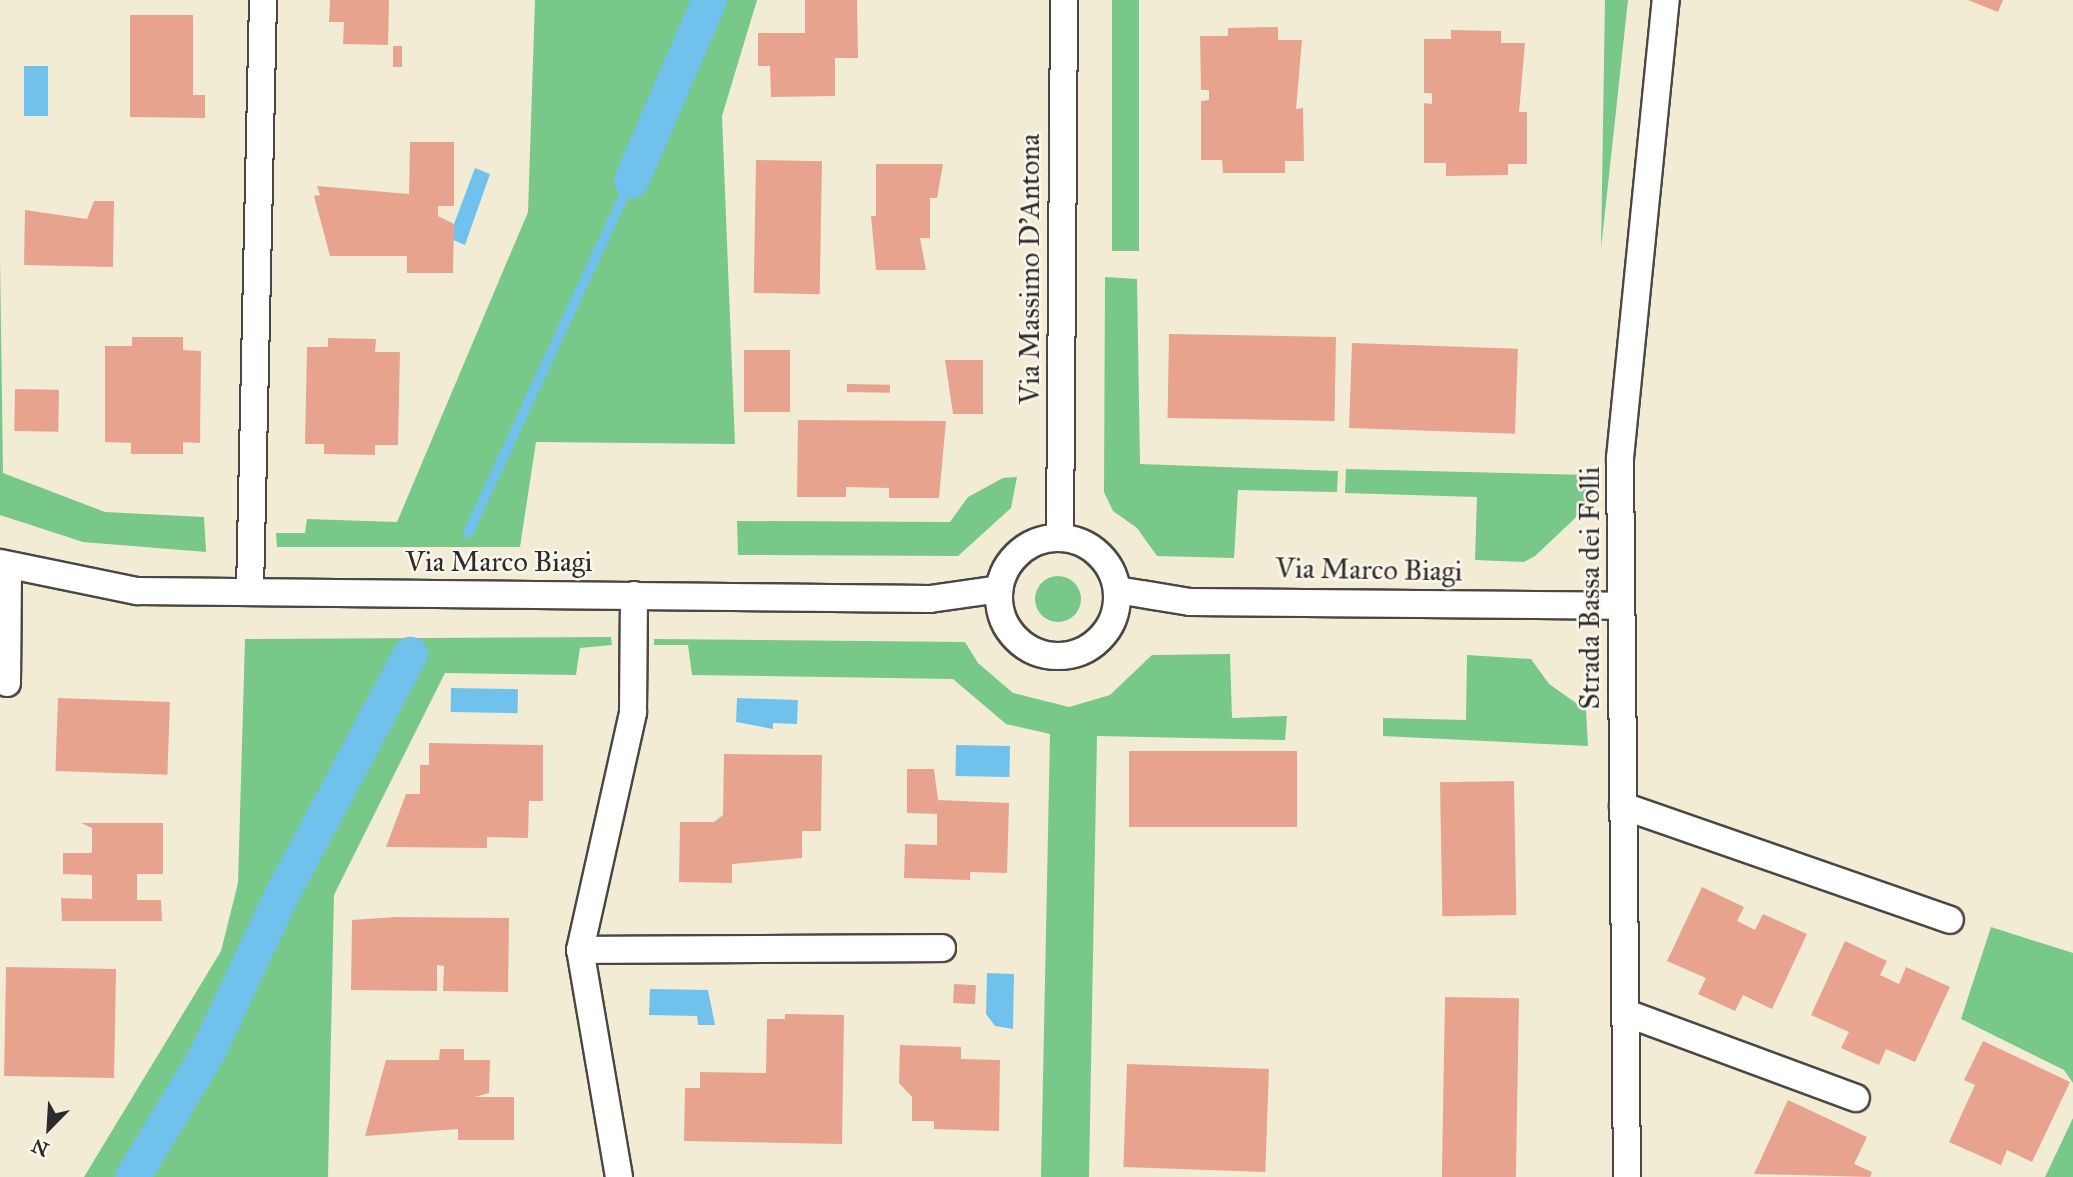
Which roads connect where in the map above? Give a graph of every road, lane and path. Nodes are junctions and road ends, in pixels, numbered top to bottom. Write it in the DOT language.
graph roads {
  1 [pos="263,0"];
  2 [pos="1064,0"];
  3 [pos="1666,0"];
  4 [pos="1060,538"];
  5 [pos="4,565"];
  6 [pos="999,589"];
  7 [pos="1117,590"];
  8 [pos="250,591"];
  9 [pos="634,595"];
  10 [pos="1621,606"];
  11 [pos="7,683"];
  12 [pos="1623,806"];
  13 [pos="1950,920"];
  14 [pos="942,948"];
  15 [pos="580,950"];
  16 [pos="1626,1013"];
  17 [pos="1856,1098"];
  18 [pos="619,1177"];
  19 [pos="1627,1177"];
  1 -- 8 [label="street"];
  2 -- 4 [label="street, Via Massimo D'Antona"];
  3 -- 10 [label="street, Strada Bassa dei Folli"];
  4 -- 6 [label="street"];
  4 -- 7 [label="street"];
  5 -- 8 [label="street, Via Marco Biagi"];
  5 -- 11 [label="street"];
  6 -- 7 [label="street"];
  6 -- 9 [label="street, Via Marco Biagi"];
  7 -- 10 [label="street, Via Marco Biagi"];
  8 -- 9 [label="street, Via Marco Biagi"];
  9 -- 15 [label="street"];
  10 -- 12 [label="street, Strada Bassa dei Folli"];
  12 -- 13 [label="street"];
  12 -- 16 [label="street, Strada Bassa dei Folli"];
  14 -- 15 [label="street"];
  15 -- 18 [label="street"];
  16 -- 17 [label="street"];
  16 -- 19 [label="street, Strada Bassa dei Folli"];
}
